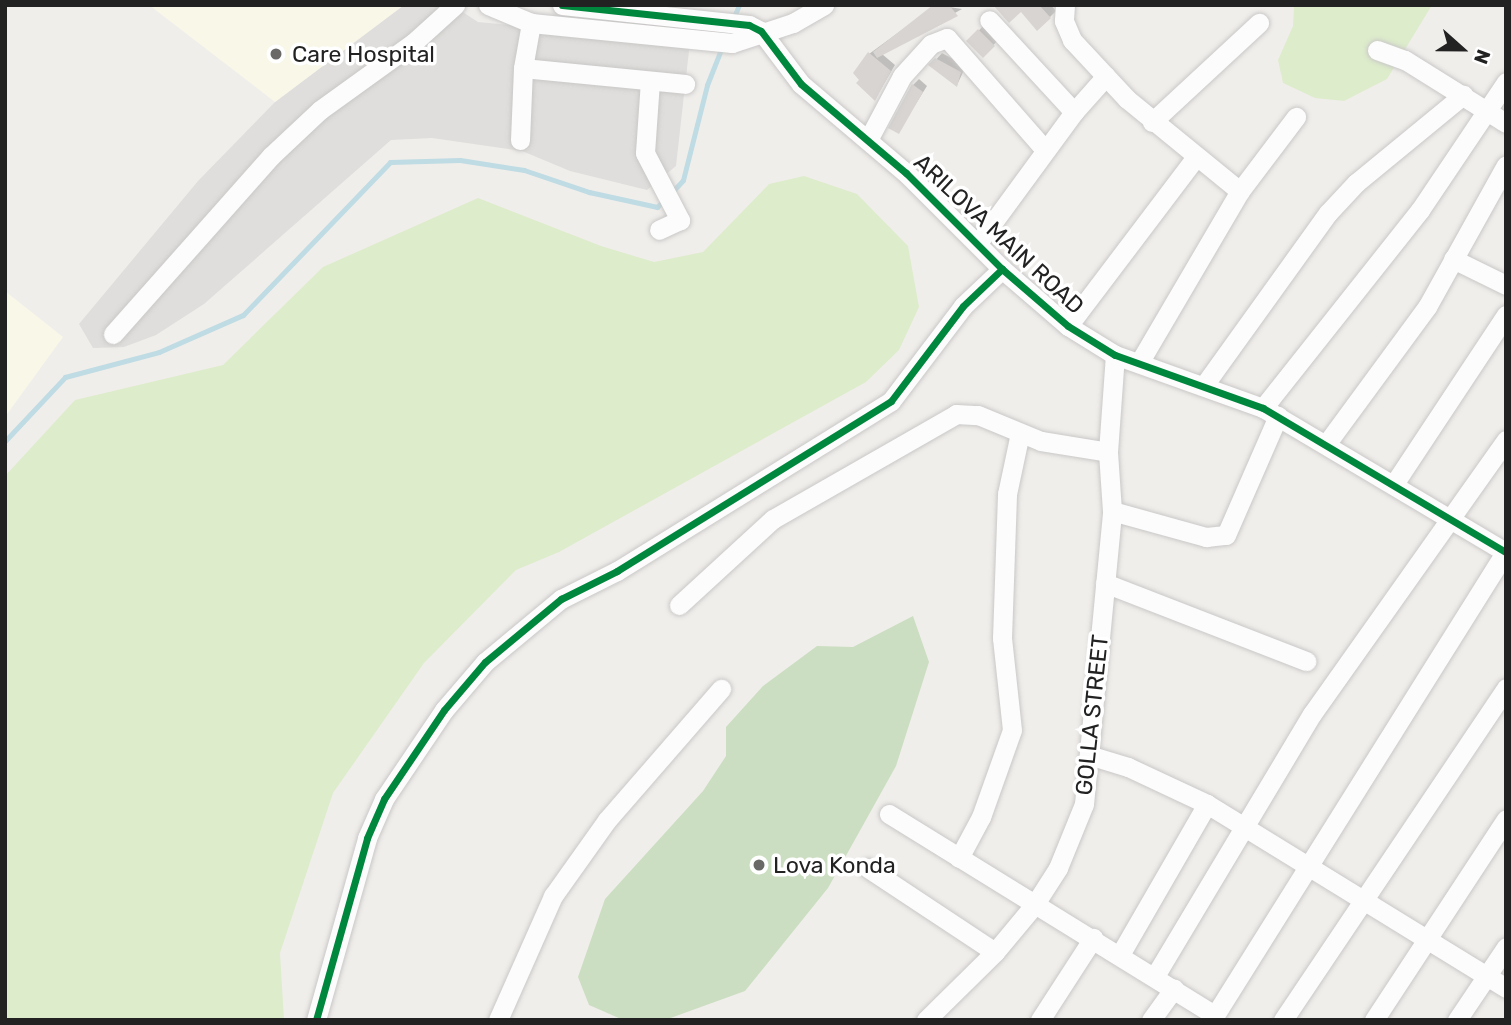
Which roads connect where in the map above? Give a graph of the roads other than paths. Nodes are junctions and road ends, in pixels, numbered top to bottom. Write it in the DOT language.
graph roads {
  1 [pos="455,5"];
  2 [pos="488,5"];
  3 [pos="562,5"];
  4 [pos="1065,5"];
  5 [pos="816,8"];
  6 [pos="989,20"];
  7 [pos="531,23"];
  8 [pos="1259,23"];
  9 [pos="724,29"];
  10 [pos="761,31"];
  11 [pos="1377,50"];
  12 [pos="523,68"];
  13 [pos="1106,76"];
  14 [pos="650,81"];
  15 [pos="1506,82"];
  16 [pos="685,84"];
  17 [pos="1463,95"];
  18 [pos="1074,112"];
  19 [pos="1296,117"];
  20 [pos="1498,117"];
  21 [pos="1152,122"];
  22 [pos="520,140"];
  23 [pos="868,140"];
  24 [pos="1045,150"];
  25 [pos="1196,158"];
  26 [pos="1506,165"];
  27 [pos="1240,191"];
  28 [pos="659,230"];
  29 [pos="978,243"];
  30 [pos="1452,259"];
  31 [pos="1002,270"];
  32 [pos="1506,285"];
  33 [pos="1506,315"];
  34 [pos="1068,326"];
  35 [pos="113,334"];
  36 [pos="1115,355"];
  37 [pos="1139,363"];
  38 [pos="1205,384"];
  39 [pos="1271,412"];
  40 [pos="1020,433"];
  41 [pos="1506,440"];
  42 [pos="1327,443"];
  43 [pos="1108,452"];
  44 [pos="1394,484"];
  45 [pos="1112,511"];
  46 [pos="1451,519"];
  47 [pos="1506,552"];
  48 [pos="1105,583"];
  49 [pos="679,605"];
  50 [pos="1306,661"];
  51 [pos="1506,688"];
  52 [pos="720,689"];
  53 [pos="1091,756"];
  54 [pos="1207,804"];
  55 [pos="889,814"];
  56 [pos="1506,819"];
  57 [pos="1241,827"];
  58 [pos="960,858"];
  59 [pos="868,868"];
  60 [pos="1306,869"];
  61 [pos="1363,902"];
  62 [pos="1035,904"];
  63 [pos="1093,938"];
  64 [pos="1426,939"];
  65 [pos="1506,947"];
  66 [pos="995,952"];
  67 [pos="1121,953"];
  68 [pos="1155,976"];
  69 [pos="1487,976"];
  70 [pos="1174,988"];
  71 [pos="1506,988"];
  72 [pos="1213,1017"];
  73 [pos="316,1020"];
  74 [pos="498,1020"];
  75 [pos="926,1020"];
  76 [pos="1040,1020"];
  77 [pos="1151,1020"];
  78 [pos="1283,1020"];
  79 [pos="1374,1020"];
  80 [pos="1457,1020"];
  1 -- 35 [label="street"];
  2 -- 7 [label="street"];
  3 -- 9 [label="street"];
  4 -- 13 [label="street"];
  5 -- 10 [label="street"];
  6 -- 18 [label="street"];
  7 -- 9 [label="street"];
  7 -- 12 [label="street"];
  8 -- 21 [label="street"];
  9 -- 10 [label="street"];
  9 -- 10 [label="street"];
  10 -- 23 [label="street, ARILOVA MAIN ROAD"];
  11 -- 17 [label="street"];
  12 -- 14 [label="street"];
  12 -- 22 [label="street"];
  13 -- 18 [label="street"];
  13 -- 21 [label="street"];
  14 -- 16 [label="street"];
  14 -- 28 [label="street"];
  15 -- 20 [label="street"];
  17 -- 20 [label="street"];
  17 -- 38 [label="street"];
  18 -- 24 [label="street"];
  19 -- 27 [label="street"];
  20 -- 39 [label="street"];
  21 -- 25 [label="street"];
  23 -- 24 [label="street"];
  23 -- 29 [label="street, ARILOVA MAIN ROAD"];
  24 -- 29 [label="street"];
  25 -- 27 [label="street"];
  25 -- 34 [label="street"];
  26 -- 30 [label="street"];
  27 -- 37 [label="street"];
  29 -- 31 [label="street, ARILOVA MAIN ROAD"];
  30 -- 32 [label="street"];
  30 -- 42 [label="street"];
  31 -- 34 [label="street, ARILOVA MAIN ROAD"];
  31 -- 73 [label="street"];
  33 -- 44 [label="street"];
  34 -- 36 [label="street, ARILOVA MAIN ROAD"];
  36 -- 37 [label="street, ARILOVA MAIN ROAD"];
  36 -- 43 [label="street, GOLLA STREET"];
  37 -- 38 [label="street, ARILOVA MAIN ROAD"];
  38 -- 39 [label="street, ARILOVA MAIN ROAD"];
  39 -- 42 [label="street, ARILOVA MAIN ROAD"];
  39 -- 45 [label="street"];
  40 -- 43 [label="street"];
  40 -- 49 [label="street"];
  40 -- 58 [label="street"];
  41 -- 46 [label="street"];
  42 -- 44 [label="street, ARILOVA MAIN ROAD"];
  43 -- 45 [label="street, GOLLA STREET"];
  44 -- 46 [label="street, ARILOVA MAIN ROAD"];
  45 -- 48 [label="street, GOLLA STREET"];
  46 -- 47 [label="street, ARILOVA MAIN ROAD"];
  46 -- 57 [label="street"];
  47 -- 60 [label="street"];
  48 -- 50 [label="street"];
  48 -- 53 [label="street, GOLLA STREET"];
  51 -- 61 [label="street"];
  52 -- 74 [label="street"];
  53 -- 54 [label="street"];
  53 -- 62 [label="street, GOLLA STREET"];
  54 -- 57 [label="street"];
  54 -- 67 [label="street"];
  55 -- 58 [label="street"];
  56 -- 64 [label="street"];
  57 -- 60 [label="street"];
  57 -- 68 [label="street"];
  58 -- 62 [label="street"];
  59 -- 66 [label="street"];
  60 -- 61 [label="street"];
  60 -- 72 [label="street"];
  61 -- 64 [label="street"];
  61 -- 78 [label="street"];
  62 -- 63 [label="street"];
  62 -- 66 [label="street, GOLLA STREET"];
  63 -- 67 [label="street"];
  63 -- 76 [label="street"];
  64 -- 69 [label="street"];
  64 -- 79 [label="street"];
  65 -- 69 [label="street"];
  66 -- 75 [label="street, GOLLA STREET"];
  67 -- 68 [label="street"];
  68 -- 70 [label="street"];
  69 -- 71 [label="street"];
  69 -- 80 [label="street"];
  70 -- 72 [label="street"];
  70 -- 77 [label="street"];
}
